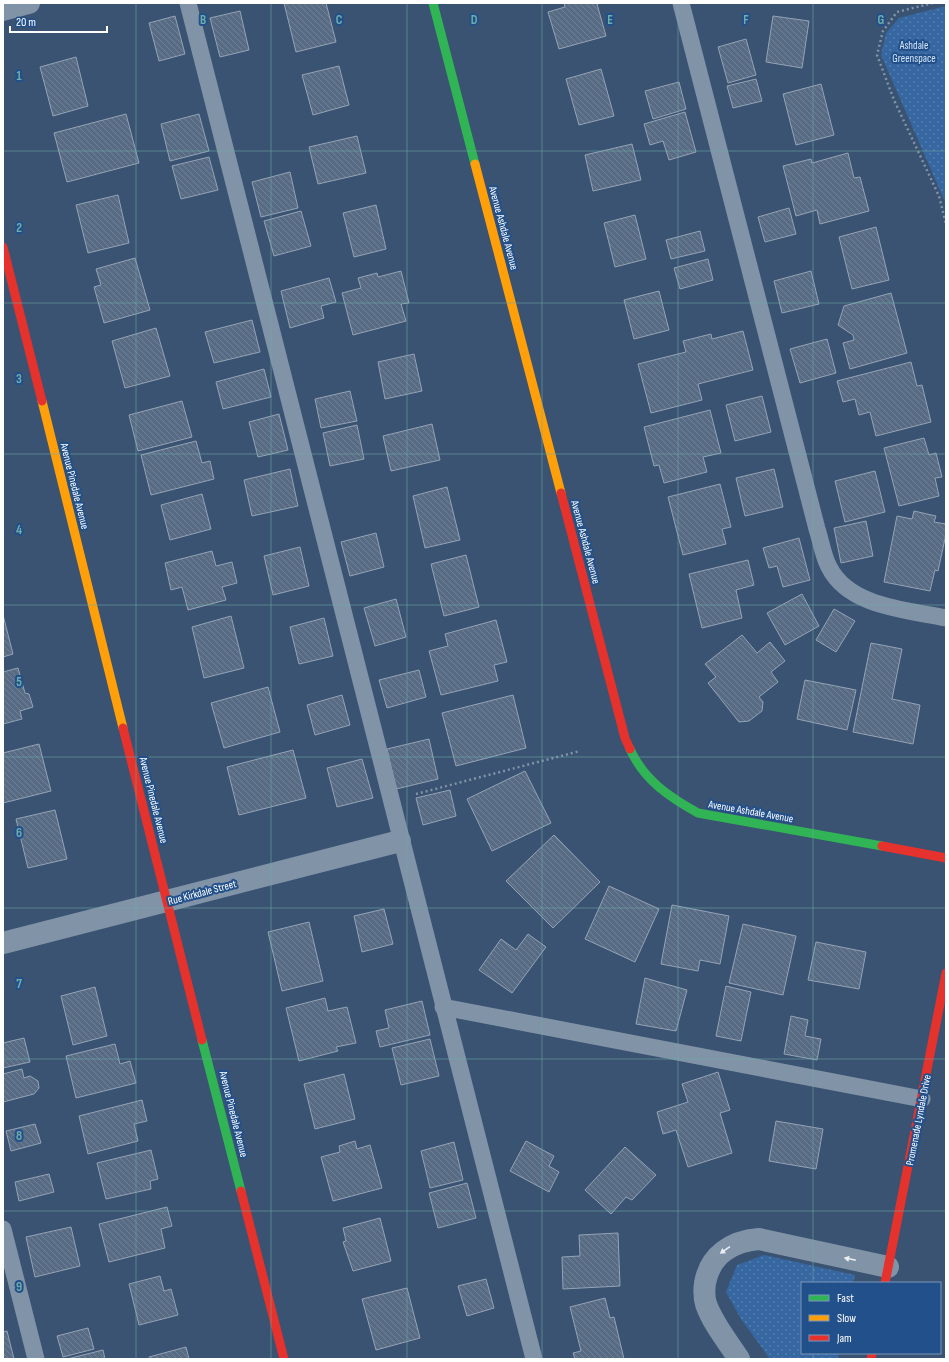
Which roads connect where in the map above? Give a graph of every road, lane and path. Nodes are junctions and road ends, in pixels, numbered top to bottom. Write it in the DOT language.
graph roads {
  1 [pos="29,3"];
  2 [pos="188,3"];
  3 [pos="433,3"];
  4 [pos="682,3"];
  5 [pos="933,3"];
  6 [pos="3,10"];
  7 [pos="946,224"];
  8 [pos="3,247"];
  9 [pos="946,618"];
  10 [pos="580,751"];
  11 [pos="391,801"];
  12 [pos="400,842"];
  13 [pos="946,858"];
  14 [pos="167,902"];
  15 [pos="3,943"];
  16 [pos="946,973"];
  17 [pos="443,1007"];
  18 [pos="922,1100"];
  19 [pos="3,1229"];
  20 [pos="887,1275"];
  21 [pos="36,1359"];
  22 [pos="284,1359"];
  23 [pos="534,1359"];
  24 [pos="739,1359"];
  1 -- 6 [label="street"];
  2 -- 11 [label="lane"];
  3 -- 13 [label="street, Avenue Ashdale Avenue"];
  4 -- 9 [label="lane"];
  5 -- 7 [label="path"];
  8 -- 14 [label="street, Avenue Pinedale Avenue"];
  10 -- 11 [label="path"];
  11 -- 12 [label="lane"];
  12 -- 14 [label="street, Rue Kirkdale Street"];
  12 -- 17 [label="lane"];
  14 -- 15 [label="street, Rue Kirkdale Street"];
  14 -- 22 [label="street, Avenue Pinedale Avenue"];
  16 -- 18 [label="street, Promenade Lyndale Drive"];
  17 -- 18 [label="lane"];
  17 -- 23 [label="lane"];
  18 -- 20 [label="street, Promenade Lyndale Drive"];
  19 -- 21 [label="lane"];
  20 -- 24 [label="street, Promenade Lyndale Drive, one-way"];
}
